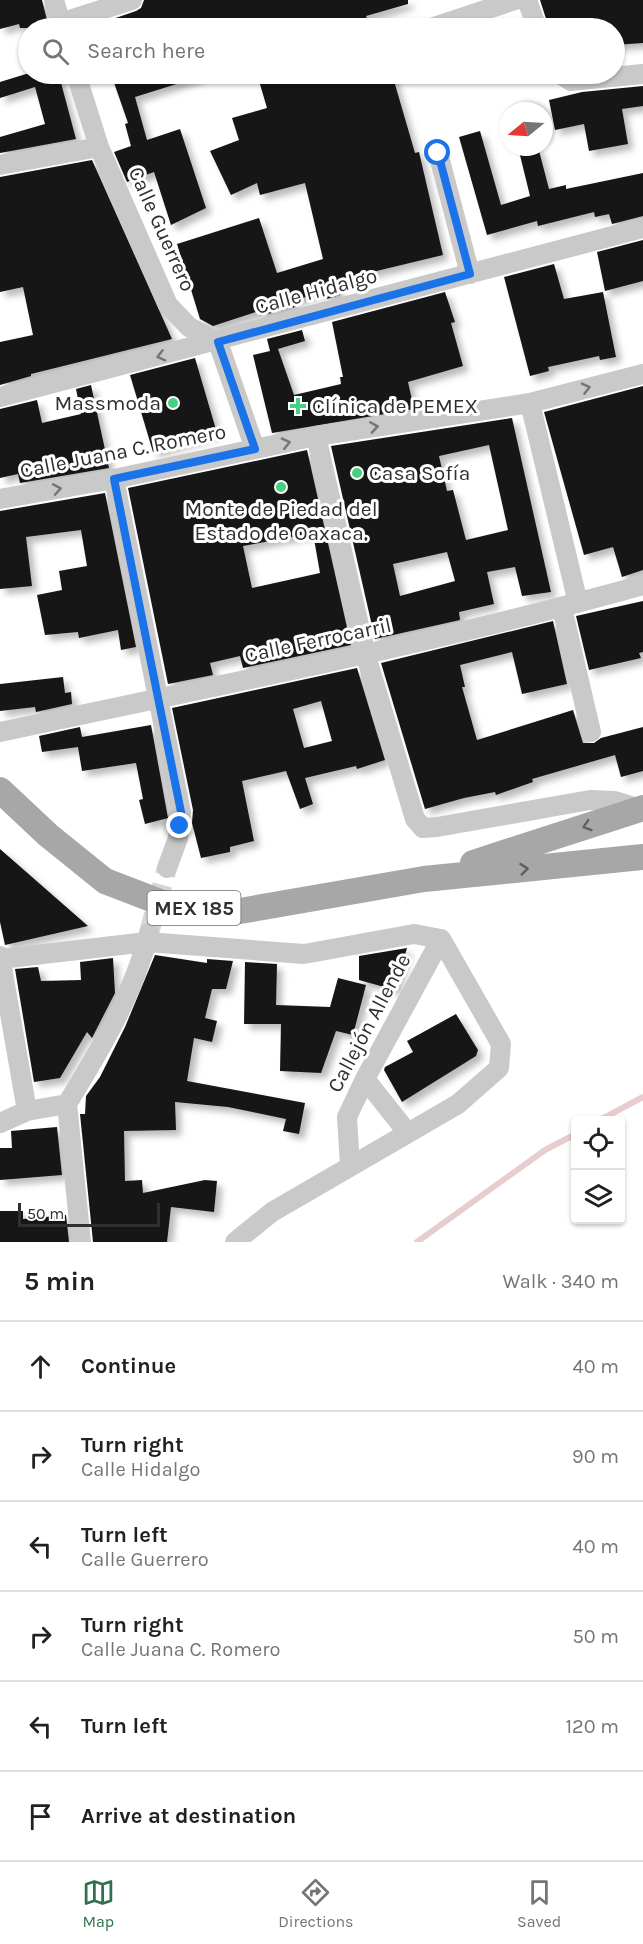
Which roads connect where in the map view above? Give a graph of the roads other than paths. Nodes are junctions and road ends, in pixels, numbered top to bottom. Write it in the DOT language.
graph roads {
  1 [pos="54,0"];
  2 [pos="132,0"];
  3 [pos="515,0"];
  4 [pos="527,0"];
  5 [pos="59,18"];
  6 [pos="83,18"];
  7 [pos="461,18"];
  8 [pos="533,18"];
  9 [pos="643,74"];
  10 [pos="625,76"];
  11 [pos="79,84"];
  12 [pos="99,147"];
  13 [pos="438,153"];
  14 [pos="0,165"];
  15 [pos="643,228"];
  16 [pos="470,274"];
  17 [pos="218,342"];
  18 [pos="643,374"];
  19 [pos="0,397"];
  20 [pos="530,403"];
  21 [pos="316,436"];
  22 [pos="255,449"];
  23 [pos="114,479"];
  24 [pos="0,499"];
  25 [pos="643,585"];
  26 [pos="570,606"];
  27 [pos="366,656"];
  28 [pos="156,698"];
  29 [pos="0,732"];
  30 [pos="591,732"];
  31 [pos="0,790"];
  32 [pos="642,809"];
  33 [pos="643,857"];
  34 [pos="167,868"];
  35 [pos="424,879"];
  36 [pos="148,937"];
  37 [pos="441,939"];
  38 [pos="0,958"];
  39 [pos="364,1079"];
  40 [pos="67,1104"];
  41 [pos="27,1111"];
  42 [pos="0,1123"];
  43 [pos="407,1132"];
  44 [pos="351,1166"];
  45 [pos="81,1242"];
  46 [pos="235,1242"];
  1 -- 5 [label="street"];
  2 -- 6 [label="street"];
  3 -- 7 [label="street"];
  4 -- 8 [label="street"];
  9 -- 10 [label="street"];
  11 -- 12 [label="street, Calle Guerrero"];
  12 -- 14 [label="street"];
  12 -- 17 [label="street, Calle Guerrero"];
  13 -- 16 [label="street"];
  15 -- 16 [label="street, Calle Hidalgo"];
  16 -- 17 [label="street, Calle Hidalgo"];
  17 -- 19 [label="street, Calle Hidalgo, one-way"];
  17 -- 22 [label="street"];
  20 -- 18 [label="street, Calle Juana C. Romero, one-way"];
  21 -- 20 [label="street, Calle Juana C. Romero, one-way"];
  20 -- 26 [label="street"];
  22 -- 21 [label="street, Calle Juana C. Romero, one-way"];
  21 -- 27 [label="street"];
  22 -- 23 [label="street, Calle Juana C. Romero"];
  24 -- 23 [label="street, Calle Juana C. Romero, one-way"];
  23 -- 28 [label="street"];
  25 -- 26 [label="street, Calle Ferrocarril"];
  26 -- 27 [label="street, Calle Ferrocarril"];
  26 -- 30 [label="street"];
  27 -- 28 [label="street, Calle Ferrocarril"];
  27 -- 32 [label="street"];
  28 -- 29 [label="street, Calle Ferrocarril"];
  28 -- 34 [label="street"];
  31 -- 35 [label="main road, MEX 185"];
  32 -- 35 [label="main road, MEX 185, one-way"];
  35 -- 33 [label="main road, MEX 185, one-way"];
  36 -- 37 [label="street"];
  36 -- 38 [label="street"];
  36 -- 40 [label="street"];
  37 -- 39 [label="street, Callejón Allende"];
  37 -- 43 [label="street"];
  38 -- 41 [label="street"];
  39 -- 43 [label="street"];
  39 -- 44 [label="street, Callejón Allende"];
  40 -- 41 [label="street"];
  40 -- 45 [label="street"];
  41 -- 42 [label="street"];
  43 -- 44 [label="street"];
  44 -- 46 [label="street"];
}
